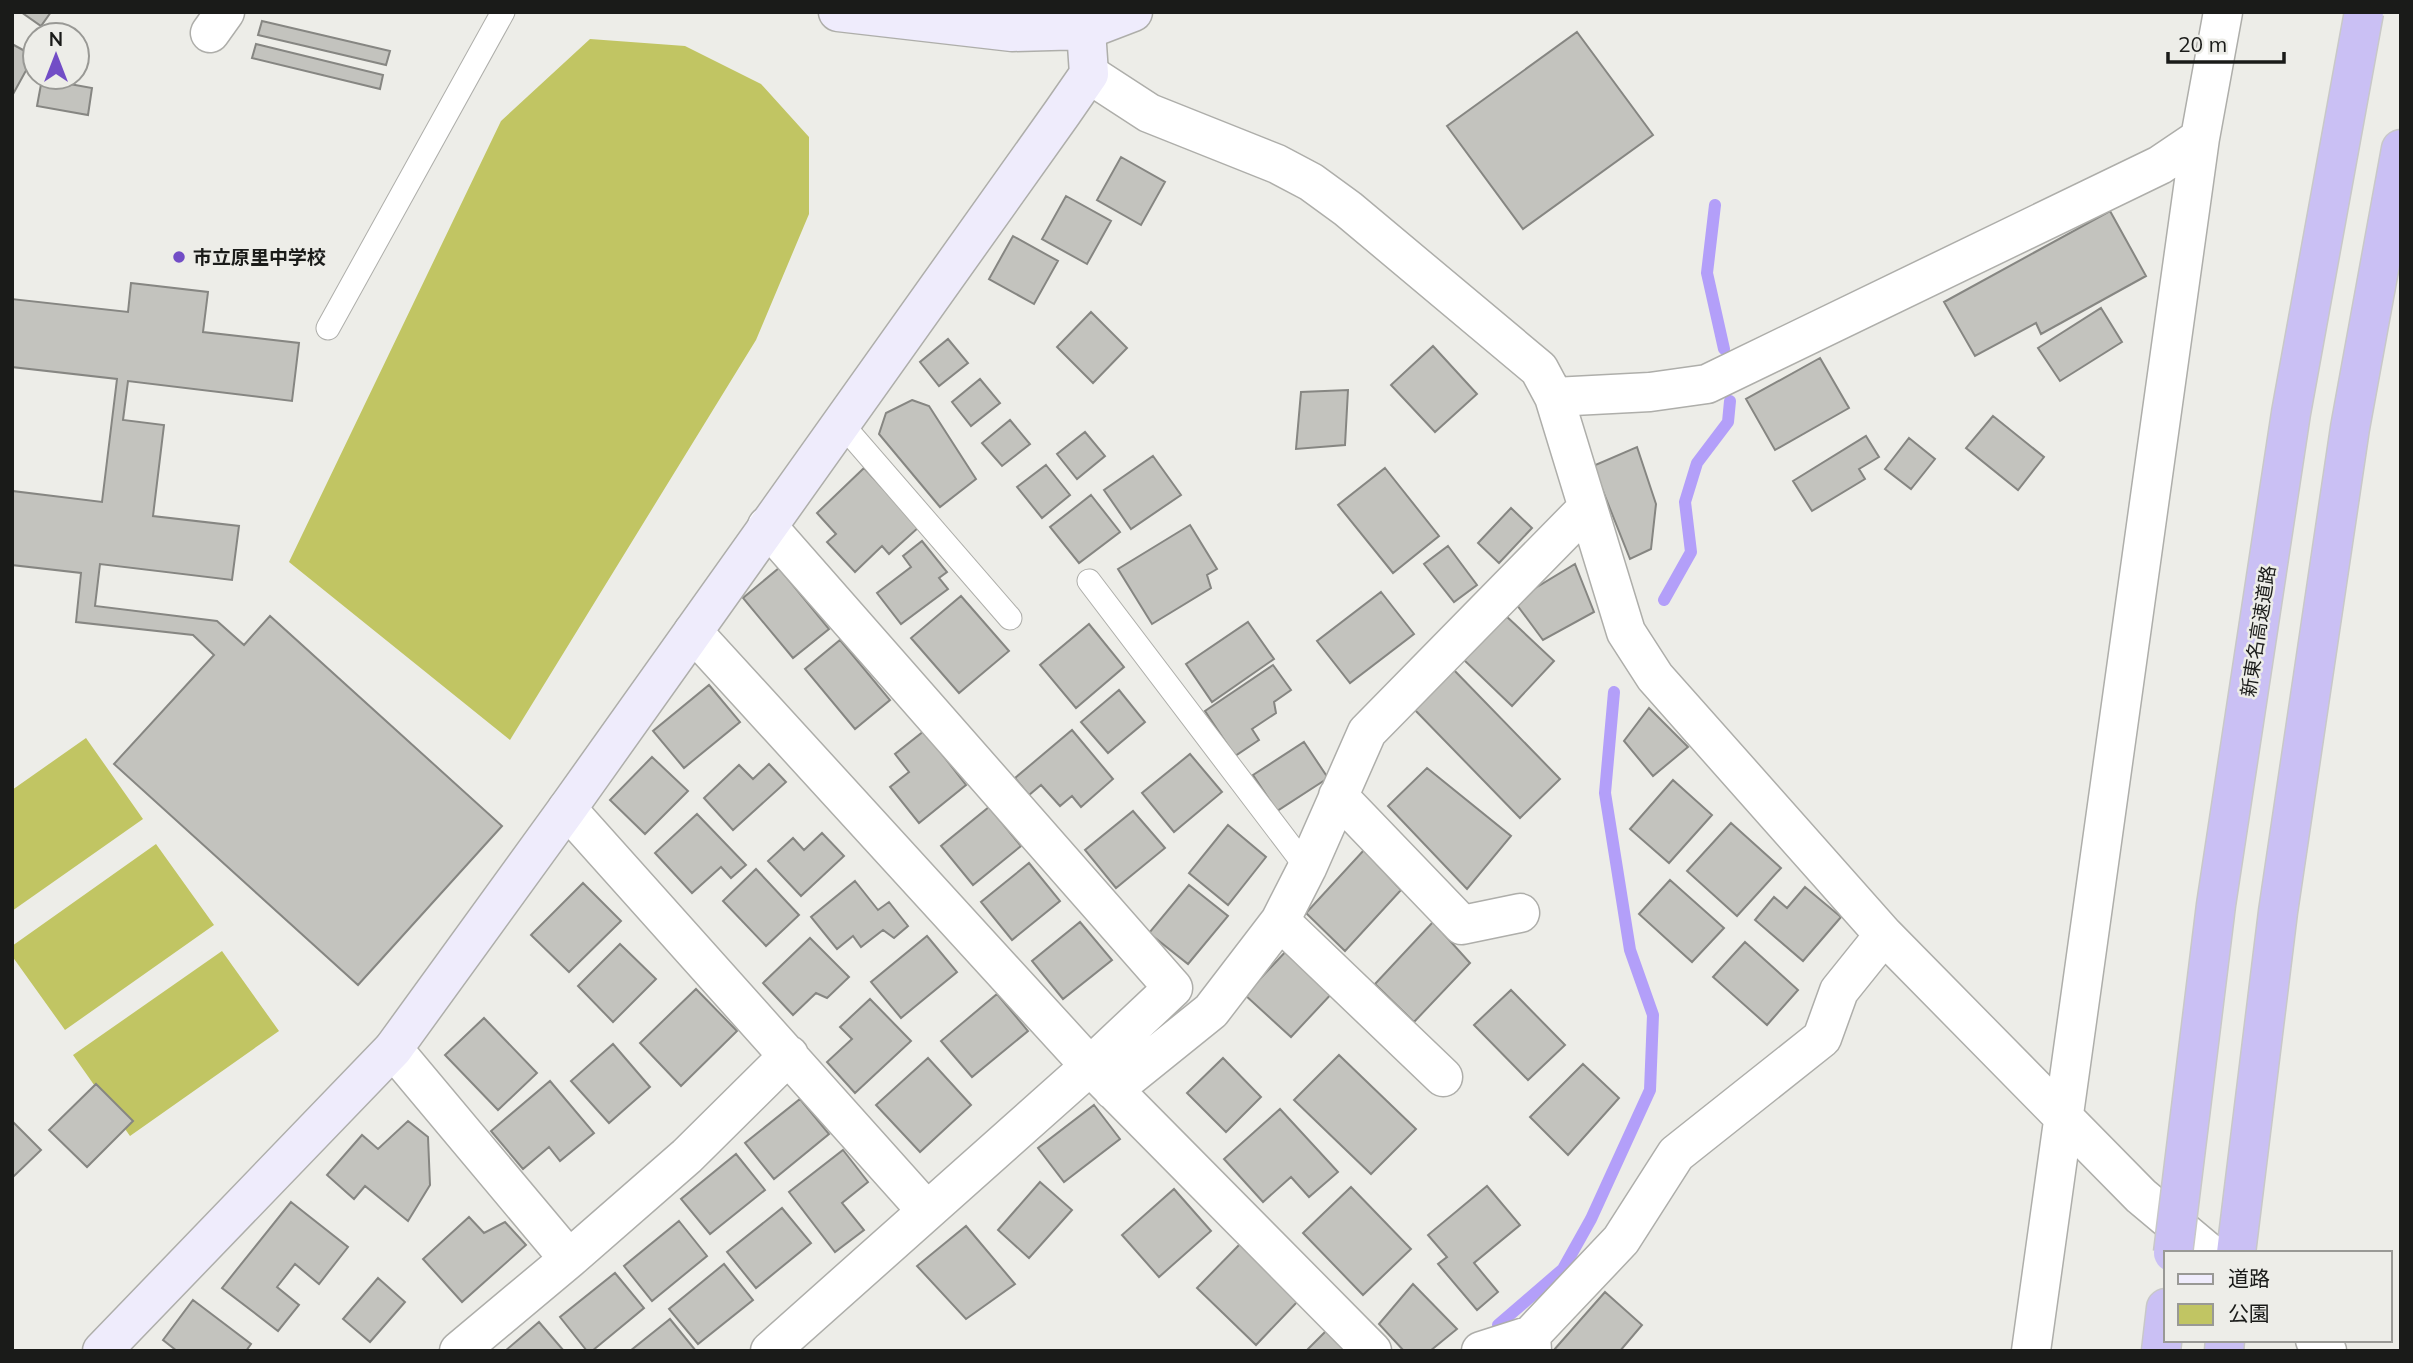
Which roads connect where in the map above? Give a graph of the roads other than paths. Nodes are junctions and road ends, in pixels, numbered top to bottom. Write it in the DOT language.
graph roads {
  1 [pos="503,12"];
  2 [pos="838,12"];
  3 [pos="1133,12"];
  4 [pos="2223,12"];
  5 [pos="2364,12"];
  6 [pos="1086,30"];
  7 [pos="1089,74"];
  8 [pos="2200,138"];
  9 [pos="2401,149"];
  10 [pos="328,328"];
  11 [pos="1554,397"];
  12 [pos="840,422"];
  13 [pos="1587,508"];
  14 [pos="767,526"];
  15 [pos="1089,581"];
  16 [pos="1010,618"];
  17 [pos="693,632"];
  18 [pos="1338,796"];
  19 [pos="568,808"];
  20 [pos="1307,868"];
  21 [pos="1520,913"];
  22 [pos="1280,920"];
  23 [pos="1884,935"];
  24 [pos="393,1049"];
  25 [pos="789,1055"];
  26 [pos="1443,1077"];
  27 [pos="1102,1078"];
  28 [pos="2063,1117"];
  29 [pos="926,1210"];
  30 [pos="2173,1251"];
  31 [pos="2207,1251"];
  32 [pos="2236,1251"];
  33 [pos="569,1259"];
  34 [pos="2164,1325"];
  35 [pos="1531,1343"];
  36 [pos="102,1351"];
  37 [pos="459,1351"];
  38 [pos="770,1351"];
  39 [pos="1372,1351"];
  40 [pos="1481,1351"];
  41 [pos="2031,1351"];
  42 [pos="2161,1351"];
  1 -- 10 [label="lane"];
  2 -- 6 [label="street"];
  3 -- 6 [label="street"];
  4 -- 8 [label="street"];
  5 -- 30 [label="highway, 新東名高速道路, bridge"];
  6 -- 7 [label="street"];
  7 -- 11 [label="street"];
  7 -- 12 [label="street"];
  8 -- 11 [label="street"];
  8 -- 28 [label="street"];
  9 -- 32 [label="highway"];
  11 -- 13 [label="street"];
  12 -- 14 [label="street"];
  12 -- 16 [label="lane"];
  13 -- 18 [label="street"];
  13 -- 23 [label="street"];
  14 -- 17 [label="street"];
  14 -- 27 [label="street"];
  15 -- 20 [label="lane"];
  17 -- 19 [label="street"];
  17 -- 27 [label="street"];
  18 -- 20 [label="street"];
  18 -- 21 [label="street"];
  19 -- 24 [label="street"];
  19 -- 25 [label="street"];
  20 -- 22 [label="street"];
  22 -- 26 [label="street"];
  22 -- 27 [label="street"];
  23 -- 28 [label="street"];
  23 -- 35 [label="street"];
  24 -- 33 [label="street"];
  24 -- 36 [label="street"];
  25 -- 29 [label="street"];
  25 -- 33 [label="street"];
  27 -- 29 [label="street"];
  27 -- 39 [label="street"];
  28 -- 31 [label="street"];
  28 -- 41 [label="street"];
  29 -- 38 [label="street"];
  33 -- 37 [label="street"];
  34 -- 42 [label="highway"];
  35 -- 40 [label="street"];
}
